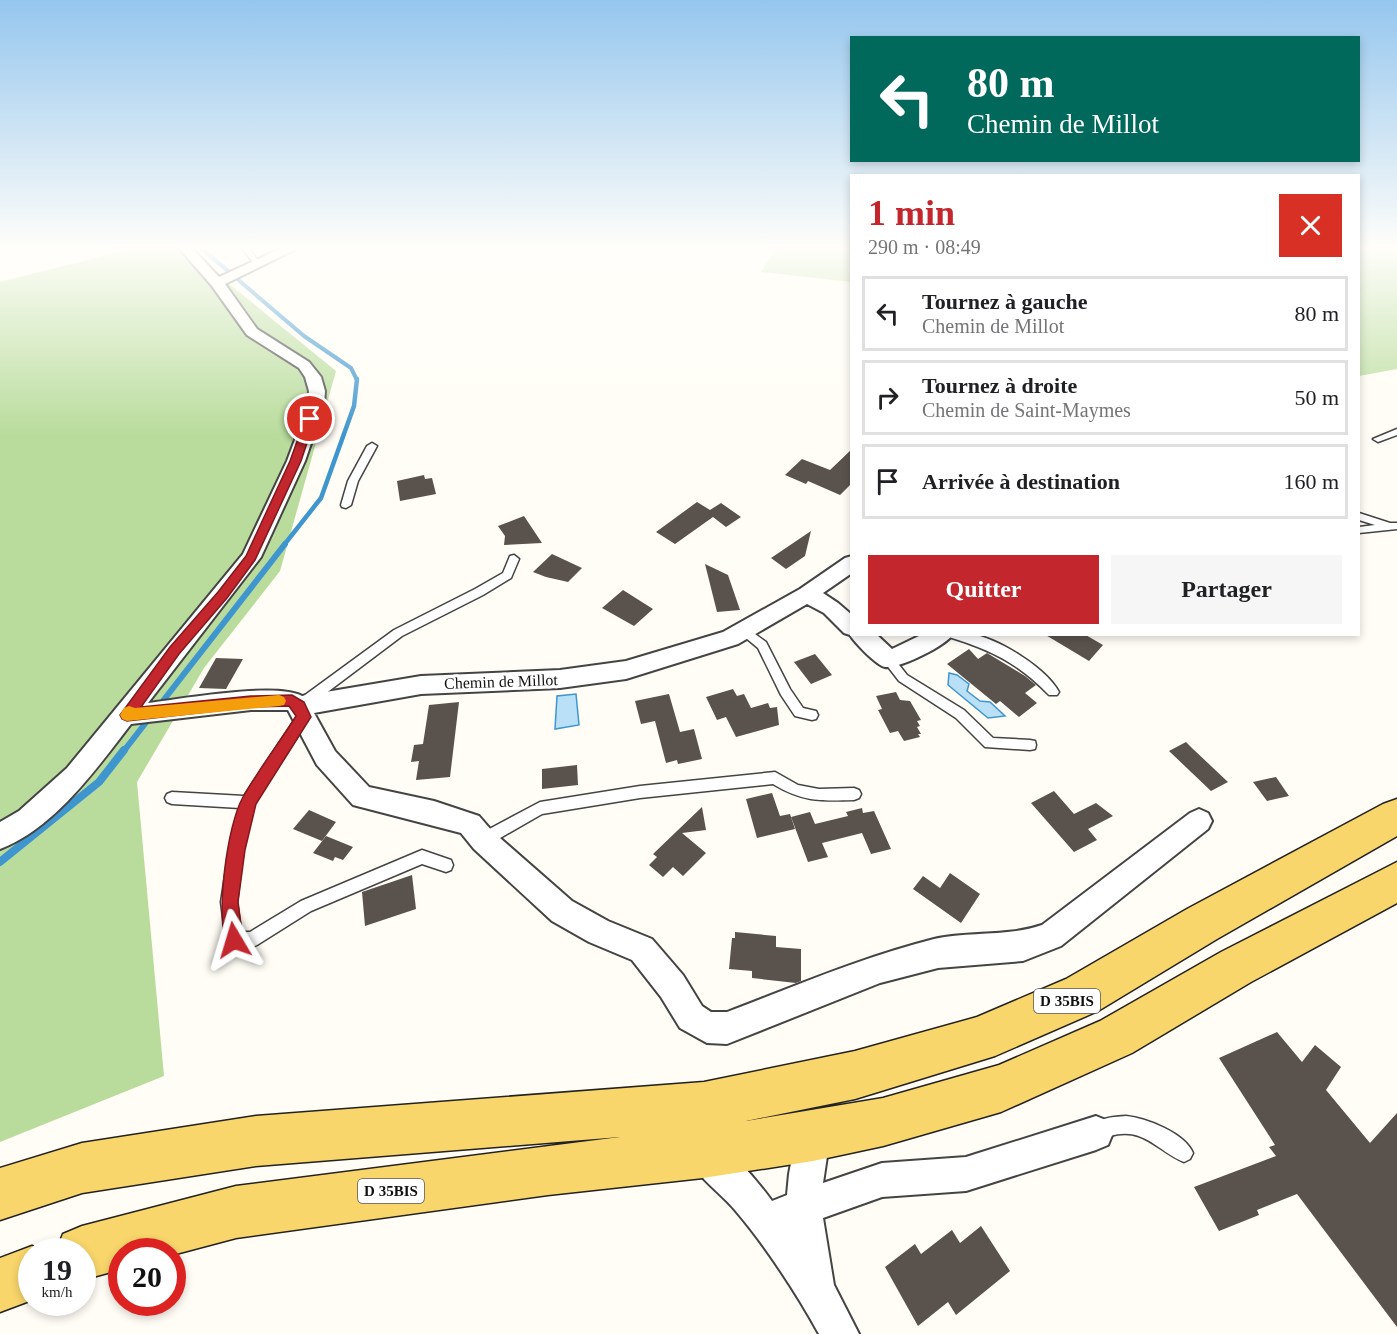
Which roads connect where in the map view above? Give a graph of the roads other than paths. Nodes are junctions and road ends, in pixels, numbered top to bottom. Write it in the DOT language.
graph roads {
  1 [pos="240,310"];
  2 [pos="1397,432"];
  3 [pos="1378,439"];
  4 [pos="372,446"];
  5 [pos="346,505"];
  6 [pos="1360,516"];
  7 [pos="1392,526"];
  8 [pos="1360,530"];
  9 [pos="514,559"];
  10 [pos="850,563"];
  11 [pos="807,594"];
  12 [pos="850,625"];
  13 [pos="744,630"];
  14 [pos="863,636"];
  15 [pos="938,636"];
  16 [pos="962,636"];
  17 [pos="888,659"];
  18 [pos="1053,692"];
  19 [pos="301,711"];
  20 [pos="136,714"];
  21 [pos="812,715"];
  22 [pos="1030,745"];
  23 [pos="854,794"];
  24 [pos="172,798"];
  25 [pos="248,802"];
  26 [pos="1397,816"];
  27 [pos="1199,821"];
  28 [pos="0,837"];
  29 [pos="483,840"];
  30 [pos="446,865"];
  31 [pos="1397,881"];
  32 [pos="1096,1133"];
  33 [pos="813,1136"];
  34 [pos="703,1153"];
  35 [pos="1184,1153"];
  36 [pos="0,1194"];
  37 [pos="804,1208"];
  38 [pos="765,1221"];
  39 [pos="96,1249"];
  40 [pos="18,1278"];
  41 [pos="0,1285"];
  42 [pos="815,1289"];
  43 [pos="840,1334"];
  1 -- 20 [label="street"];
  2 -- 3 [label="lane"];
  4 -- 5 [label="lane"];
  6 -- 7 [label="lane"];
  7 -- 8 [label="lane"];
  9 -- 19 [label="lane"];
  10 -- 11 [label="street, Chemin de Millot"];
  11 -- 12 [label="street"];
  11 -- 13 [label="street, Chemin de Millot"];
  13 -- 19 [label="street, Chemin de Millot"];
  13 -- 21 [label="lane"];
  14 -- 17 [label="street"];
  15 -- 17 [label="street"];
  16 -- 18 [label="lane"];
  17 -- 22 [label="lane"];
  19 -- 20 [label="street, Chemin de Millot"];
  19 -- 25 [label="lane"];
  19 -- 29 [label="street"];
  20 -- 28 [label="street"];
  23 -- 29 [label="lane"];
  24 -- 25 [label="lane"];
  25 -- 30 [label="lane"];
  26 -- 36 [label="main road, D 35BIS"];
  27 -- 29 [label="street"];
  31 -- 33 [label="main road, D 35BIS"];
  32 -- 35 [label="lane"];
  32 -- 37 [label="street"];
  33 -- 34 [label="main road, D 35BIS"];
  33 -- 37 [label="street"];
  34 -- 38 [label="street"];
  34 -- 39 [label="main road, D 35BIS"];
  37 -- 38 [label="street"];
  37 -- 42 [label="street"];
  38 -- 42 [label="street"];
  40 -- 41 [label="main road"];
  42 -- 43 [label="street"];
}
